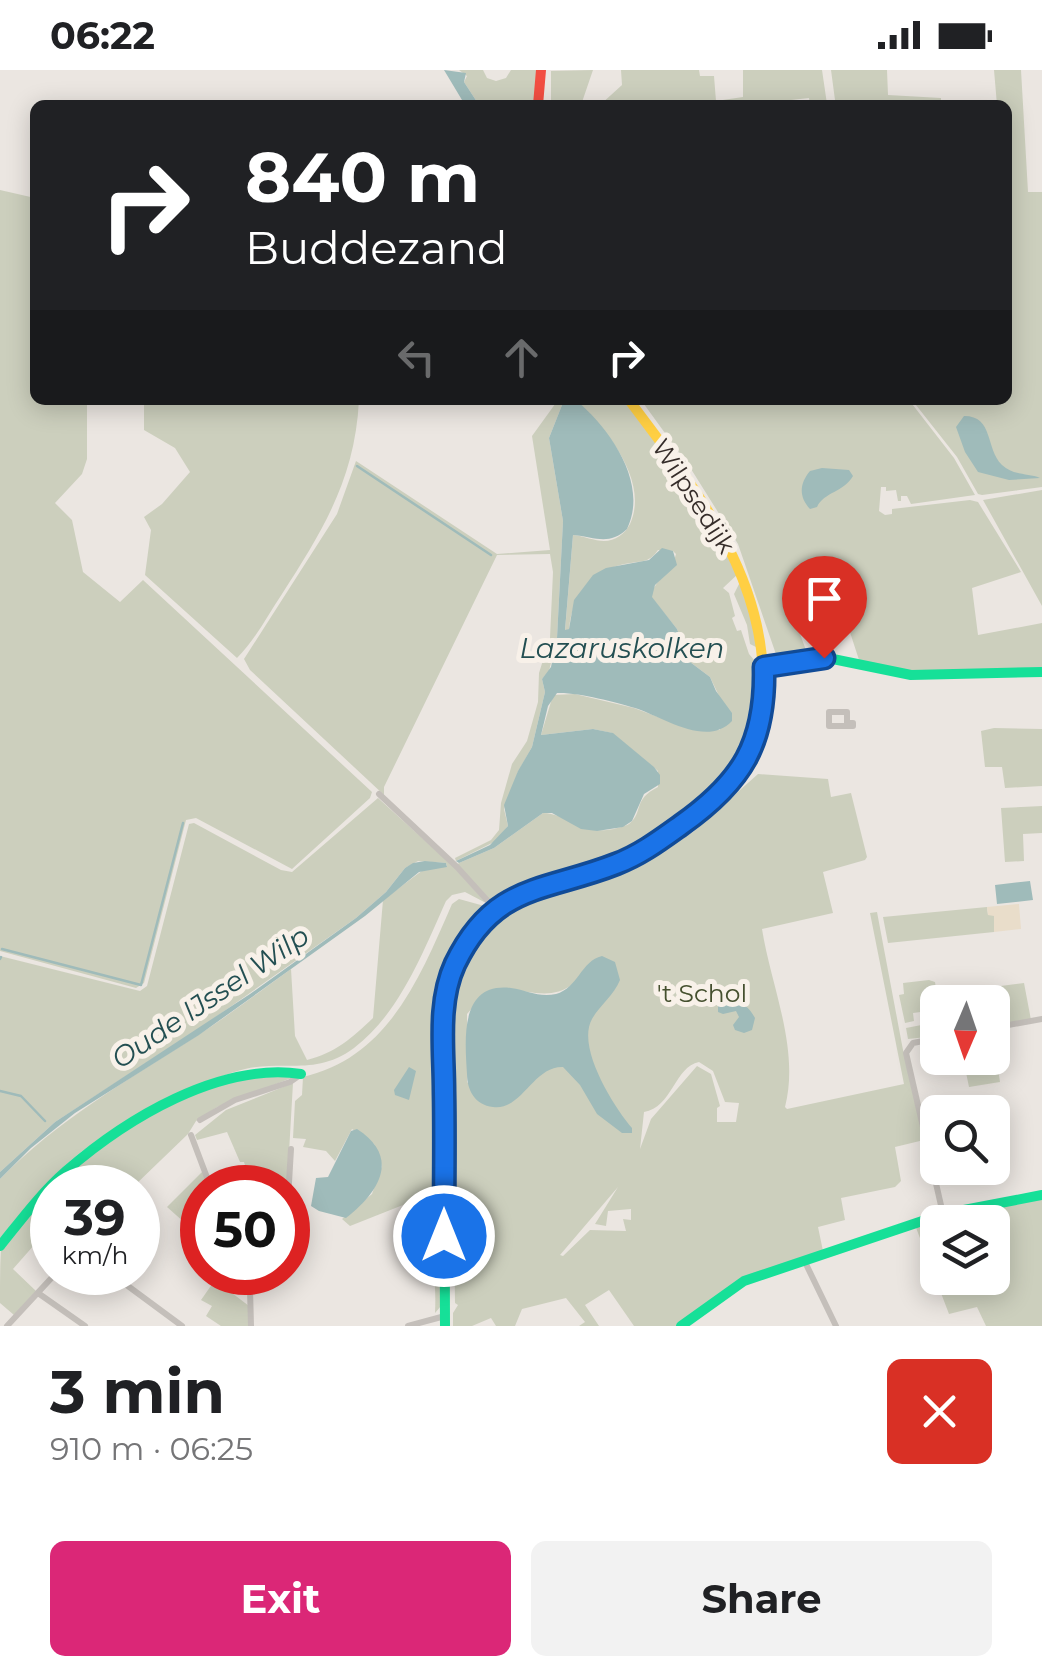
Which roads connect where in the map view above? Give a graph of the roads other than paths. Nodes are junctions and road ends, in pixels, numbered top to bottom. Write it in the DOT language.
graph roads {
  1 [pos="541,70"];
  2 [pos="538,100"];
  3 [pos="633,405"];
  4 [pos="764,667"];
  5 [pos="1042,672"];
  6 [pos="379,794"];
  7 [pos="496,910"];
  8 [pos="1042,1019"];
  9 [pos="1010,1025"];
  10 [pos="920,1042"];
  11 [pos="301,1074"];
  12 [pos="200,1120"];
  13 [pos="191,1135"];
  14 [pos="290,1149"];
  15 [pos="202,1165"];
  16 [pos="289,1165"];
  17 [pos="1042,1194"];
  18 [pos="940,1205"];
  19 [pos="987,1205"];
  20 [pos="920,1221"];
  21 [pos="0,1246"];
  22 [pos="804,1260"];
  23 [pos="36,1295"];
  24 [pos="41,1295"];
  25 [pos="140,1295"];
  26 [pos="250,1295"];
  27 [pos="445,1321"];
  28 [pos="7,1326"];
  29 [pos="85,1326"];
  30 [pos="182,1326"];
  31 [pos="251,1326"];
  32 [pos="408,1326"];
  33 [pos="681,1326"];
  34 [pos="836,1326"];
  1 -- 2 [label="main road"];
  3 -- 4 [label="main road, Wilpsedijk"];
  4 -- 5 [label="main road"];
  4 -- 7 [label="main road, Wilpsedijk"];
  6 -- 7 [label="street"];
  7 -- 27 [label="main road, Wilpsedijk"];
  8 -- 9 [label="street"];
  10 -- 18 [label="street"];
  11 -- 12 [label="street"];
  11 -- 21 [label="main road"];
  13 -- 15 [label="street"];
  14 -- 16 [label="street"];
  17 -- 19 [label="main road"];
  20 -- 22 [label="main road"];
  22 -- 33 [label="main road"];
  22 -- 34 [label="street"];
  23 -- 28 [label="street"];
  24 -- 29 [label="street"];
  25 -- 30 [label="street"];
  26 -- 31 [label="street"];
  27 -- 32 [label="street"];
}
